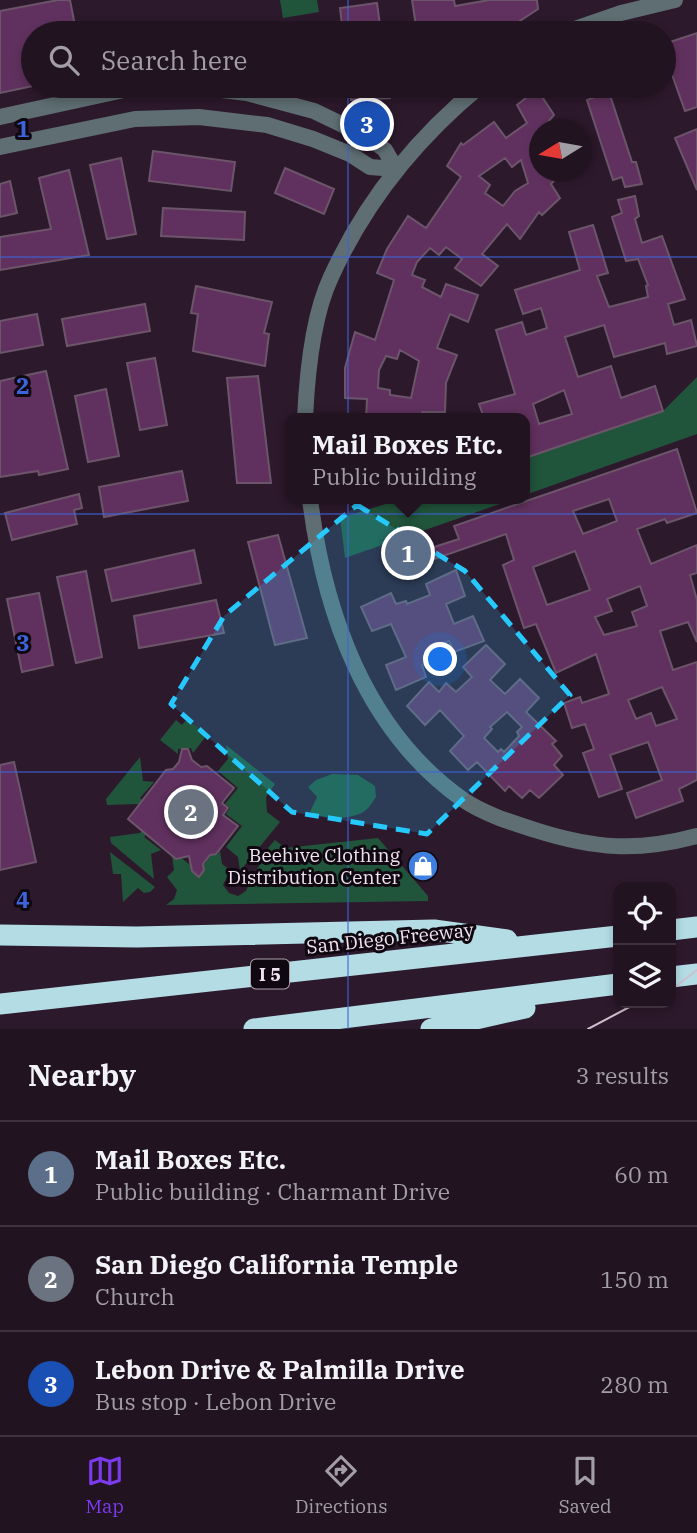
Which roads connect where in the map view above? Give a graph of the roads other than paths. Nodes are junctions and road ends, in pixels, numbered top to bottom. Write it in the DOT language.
graph roads {
  1 [pos="675,0"];
  2 [pos="598,21"];
  3 [pos="86,98"];
  4 [pos="266,98"];
  5 [pos="465,98"];
  6 [pos="0,117"];
  7 [pos="0,147"];
  8 [pos="396,169"];
  9 [pos="306,413"];
  10 [pos="311,504"];
  11 [pos="697,836"];
  12 [pos="697,927"];
  13 [pos="676,929"];
  14 [pos="0,935"];
  15 [pos="613,937"];
  16 [pos="541,945"];
  17 [pos="697,974"];
  18 [pos="676,976"];
  19 [pos="613,987"];
  20 [pos="613,987"];
  21 [pos="0,1004"];
  22 [pos="254,1029"];
  23 [pos="431,1029"];
  1 -- 2 [label="street"];
  3 -- 6 [label="street"];
  4 -- 8 [label="street"];
  5 -- 8 [label="street"];
  7 -- 8 [label="street"];
  8 -- 9 [label="street"];
  10 -- 11 [label="street"];
  12 -- 13 [label="highway"];
  14 -- 16 [label="highway"];
  15 -- 16 [label="highway, San Diego Freeway / I 5"];
  16 -- 21 [label="highway, San Diego Freeway / I 5"];
  17 -- 18 [label="highway"];
  19 -- 22 [label="highway"];
  20 -- 23 [label="highway"];
}
